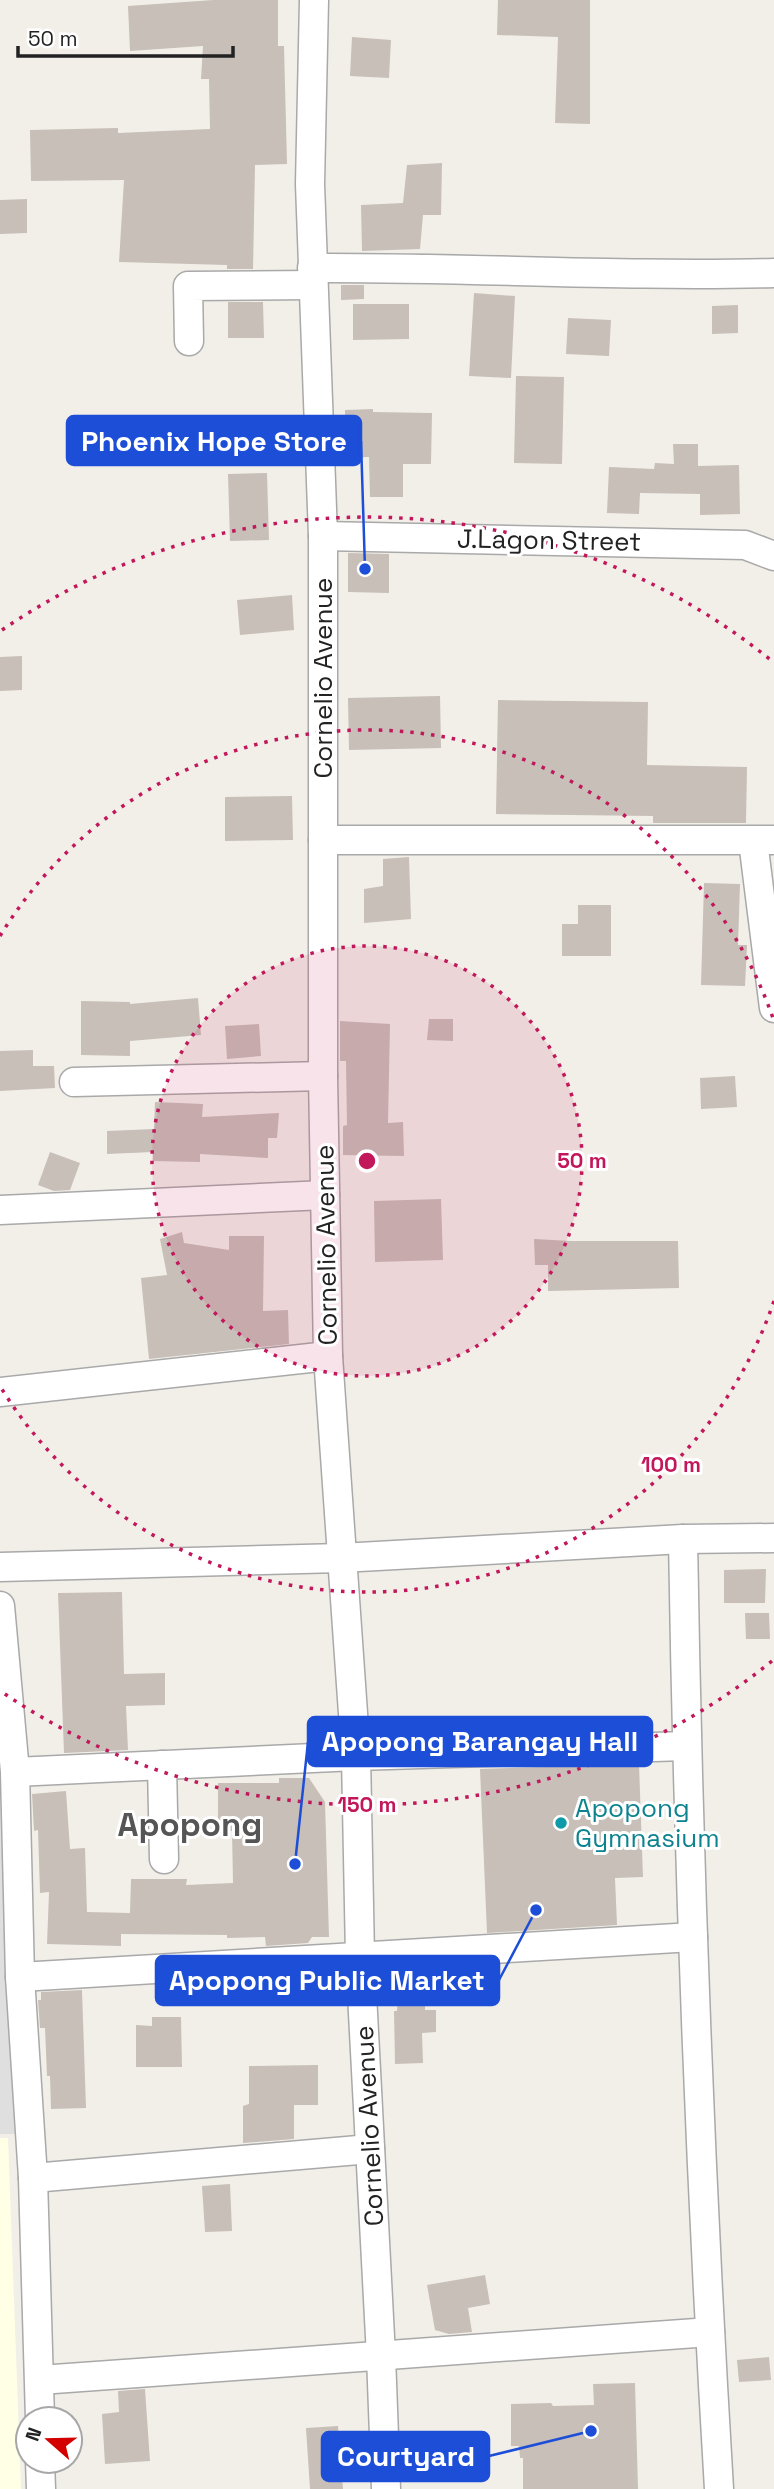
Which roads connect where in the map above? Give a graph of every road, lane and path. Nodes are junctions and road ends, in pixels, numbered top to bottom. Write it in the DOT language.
graph roads {
  1 [pos="314,0"];
  2 [pos="774,274"];
  3 [pos="312,276"];
  4 [pos="189,341"];
  5 [pos="323,536"];
  6 [pos="771,547"];
  7 [pos="323,840"];
  8 [pos="764,841"];
  9 [pos="774,1008"];
  10 [pos="323,1076"];
  11 [pos="74,1082"];
  12 [pos="325,1195"];
  13 [pos="0,1210"];
  14 [pos="328,1356"];
  15 [pos="0,1392"];
  16 [pos="774,1538"];
  17 [pos="683,1539"];
  18 [pos="341,1558"];
  19 [pos="0,1567"];
  20 [pos="0,1606"];
  21 [pos="686,1746"];
  22 [pos="356,1756"];
  23 [pos="162,1765"];
  24 [pos="15,1772"];
  25 [pos="164,1859"];
  26 [pos="693,1937"];
  27 [pos="360,1956"];
  28 [pos="20,1977"];
  29 [pos="370,2150"];
  30 [pos="33,2178"];
  31 [pos="710,2332"];
  32 [pos="381,2356"];
  33 [pos="40,2379"];
  34 [pos="40,2405"];
  35 [pos="386,2489"];
  36 [pos="719,2489"];
  1 -- 3 [label="street, Cornelio Avenue"];
  2 -- 3 [label="street"];
  3 -- 4 [label="street"];
  3 -- 5 [label="street, Cornelio Avenue"];
  5 -- 6 [label="street, J.Lagon Street"];
  5 -- 7 [label="street, Cornelio Avenue"];
  7 -- 8 [label="street"];
  7 -- 10 [label="street, Cornelio Avenue"];
  8 -- 9 [label="street"];
  10 -- 11 [label="street"];
  10 -- 12 [label="street, Cornelio Avenue"];
  12 -- 13 [label="street"];
  12 -- 14 [label="street, Cornelio Avenue"];
  14 -- 15 [label="street"];
  14 -- 18 [label="street, Cornelio Avenue"];
  16 -- 17 [label="street"];
  17 -- 18 [label="street"];
  17 -- 21 [label="street"];
  18 -- 19 [label="street"];
  18 -- 22 [label="street, Cornelio Avenue"];
  20 -- 24 [label="street"];
  21 -- 22 [label="street"];
  21 -- 26 [label="street"];
  22 -- 23 [label="street"];
  22 -- 27 [label="street, Cornelio Avenue"];
  23 -- 24 [label="street"];
  23 -- 25 [label="street"];
  24 -- 28 [label="street"];
  26 -- 27 [label="street"];
  26 -- 31 [label="street"];
  27 -- 28 [label="street"];
  27 -- 29 [label="street, Cornelio Avenue"];
  28 -- 30 [label="street"];
  29 -- 30 [label="street"];
  29 -- 32 [label="street, Cornelio Avenue"];
  30 -- 33 [label="street"];
  31 -- 32 [label="street"];
  31 -- 36 [label="street"];
  32 -- 33 [label="street"];
  32 -- 35 [label="street, Cornelio Avenue"];
  33 -- 34 [label="street"];
}
